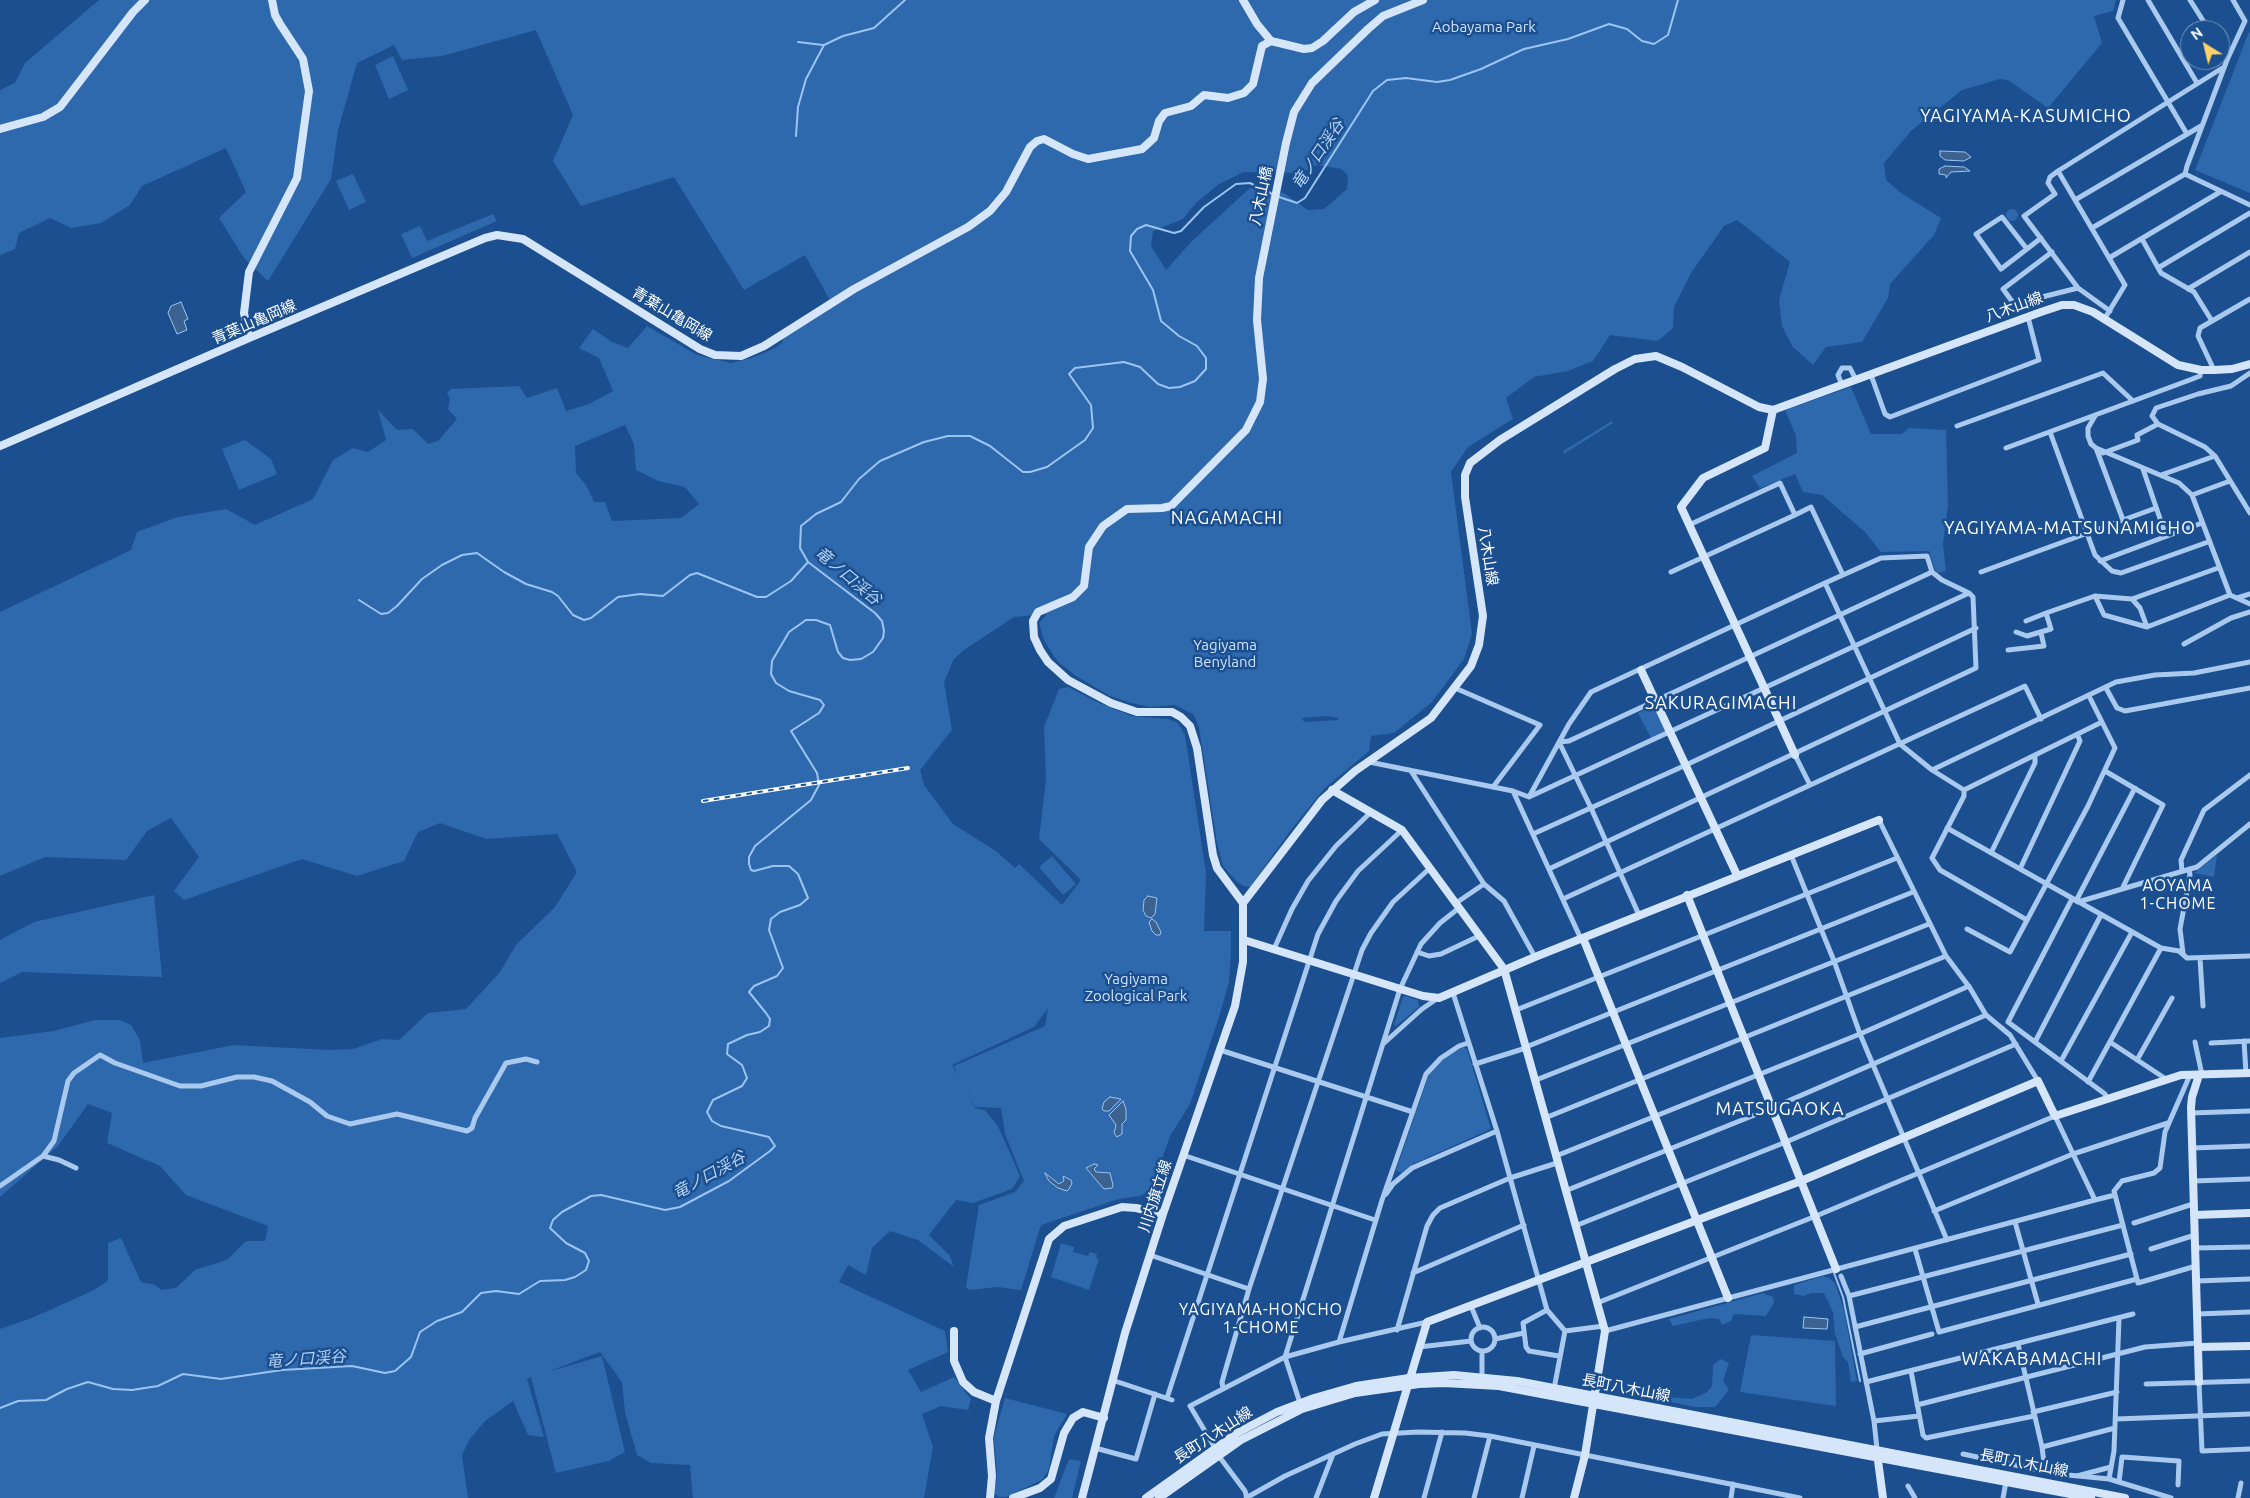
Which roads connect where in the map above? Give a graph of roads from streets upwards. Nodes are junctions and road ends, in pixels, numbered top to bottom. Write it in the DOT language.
graph roads {
  1 [pos="145,0"];
  2 [pos="272,0"];
  3 [pos="1243,0"];
  4 [pos="1375,0"];
  5 [pos="1422,0"];
  6 [pos="2122,0"];
  7 [pos="2148,0"];
  8 [pos="2190,0"];
  9 [pos="2233,0"];
  10 [pos="2203,20"];
  11 [pos="2248,22"];
  12 [pos="1271,41"];
  13 [pos="2230,55"];
  14 [pos="2219,70"];
  15 [pos="2223,70"];
  16 [pos="2198,83"];
  17 [pos="2168,101"];
  18 [pos="2202,125"];
  19 [pos="0,129"];
  20 [pos="2187,134"];
  21 [pos="2058,172"];
  22 [pos="2185,174"];
  23 [pos="2220,192"];
  24 [pos="2075,200"];
  25 [pos="2250,205"];
  26 [pos="2250,213"];
  27 [pos="2092,228"];
  28 [pos="2041,238"];
  29 [pos="2142,239"];
  30 [pos="2027,250"];
  31 [pos="2052,252"];
  32 [pos="2250,252"];
  33 [pos="2109,258"];
  34 [pos="2158,268"];
  35 [pos="2078,288"];
  36 [pos="2188,289"];
  37 [pos="2250,299"];
  38 [pos="2107,315"];
  39 [pos="2028,317"];
  40 [pos="2212,322"];
  41 [pos="249,338"];
  42 [pos="2250,364"];
  43 [pos="2201,370"];
  44 [pos="2214,370"];
  45 [pos="2250,373"];
  46 [pos="1871,375"];
  47 [pos="1856,380"];
  48 [pos="1842,385"];
  49 [pos="2133,401"];
  50 [pos="1773,410"];
  51 [pos="2095,416"];
  52 [pos="2158,424"];
  53 [pos="1957,426"];
  54 [pos="2050,432"];
  55 [pos="0,446"];
  56 [pos="2006,448"];
  57 [pos="2096,448"];
  58 [pos="2103,453"];
  59 [pos="2215,456"];
  60 [pos="2143,469"];
  61 [pos="2161,476"];
  62 [pos="2230,481"];
  63 [pos="2192,495"];
  64 [pos="2156,508"];
  65 [pos="2250,512"];
  66 [pos="1795,514"];
  67 [pos="2123,520"];
  68 [pos="2202,523"];
  69 [pos="1689,525"];
  70 [pos="2087,534"];
  71 [pos="2166,536"];
  72 [pos="2208,542"];
  73 [pos="1704,557"];
  74 [pos="2100,561"];
  75 [pos="2218,568"];
  76 [pos="1671,572"];
  77 [pos="1932,572"];
  78 [pos="1981,572"];
  79 [pos="1843,575"];
  80 [pos="1825,583"];
  81 [pos="1969,593"];
  82 [pos="2250,594"];
  83 [pos="2094,596"];
  84 [pos="2230,596"];
  85 [pos="2238,598"];
  86 [pos="2132,599"];
  87 [pos="2250,604"];
  88 [pos="2250,612"];
  89 [pos="2046,613"];
  90 [pos="1840,615"];
  91 [pos="2026,621"];
  92 [pos="1736,625"];
  93 [pos="2147,627"];
  94 [pos="1976,628"];
  95 [pos="2016,632"];
  96 [pos="2041,633"];
  97 [pos="2184,644"];
  98 [pos="1855,646"];
  99 [pos="2008,650"];
  100 [pos="1750,658"];
  101 [pos="2250,662"];
  102 [pos="1641,670"];
  103 [pos="1870,677"];
  104 [pos="1455,688"];
  105 [pos="1765,688"];
  106 [pos="2106,688"];
  107 [pos="2250,688"];
  108 [pos="2090,696"];
  109 [pos="1656,701"];
  110 [pos="1885,712"];
  111 [pos="2041,719"];
  112 [pos="1780,720"];
  113 [pos="2102,722"];
  114 [pos="1670,733"];
  115 [pos="2077,734"];
  116 [pos="1559,742"];
  117 [pos="1900,744"];
  118 [pos="1796,755"];
  119 [pos="2035,755"];
  120 [pos="1369,762"];
  121 [pos="1686,765"];
  122 [pos="1932,770"];
  123 [pos="1411,771"];
  124 [pos="2106,771"];
  125 [pos="2250,775"];
  126 [pos="1576,776"];
  127 [pos="1810,785"];
  128 [pos="1494,786"];
  129 [pos="2135,788"];
  130 [pos="1332,790"];
  131 [pos="1964,790"];
  132 [pos="1513,791"];
  133 [pos="1529,798"];
  134 [pos="1702,799"];
  135 [pos="1591,808"];
  136 [pos="1371,812"];
  137 [pos="1879,820"];
  138 [pos="2250,824"];
  139 [pos="1946,828"];
  140 [pos="1715,829"];
  141 [pos="1402,830"];
  142 [pos="1533,834"];
  143 [pos="1607,843"];
  144 [pos="1991,852"];
  145 [pos="1791,855"];
  146 [pos="1897,858"];
  147 [pos="1430,868"];
  148 [pos="2020,869"];
  149 [pos="2189,869"];
  150 [pos="1550,870"];
  151 [pos="2182,871"];
  152 [pos="1620,873"];
  153 [pos="1736,875"];
  154 [pos="1484,884"];
  155 [pos="2046,884"];
  156 [pos="2122,889"];
  157 [pos="1913,892"];
  158 [pos="1806,894"];
  159 [pos="1687,895"];
  160 [pos="1563,899"];
  161 [pos="2076,900"];
  162 [pos="1243,903"];
  163 [pos="1457,905"];
  164 [pos="1639,915"];
  165 [pos="2101,915"];
  166 [pos="2026,920"];
  167 [pos="1929,924"];
  168 [pos="1967,928"];
  169 [pos="1822,929"];
  170 [pos="2132,932"];
  171 [pos="1703,935"];
  172 [pos="1479,936"];
  173 [pos="1582,938"];
  174 [pos="1244,940"];
  175 [pos="2161,948"];
  176 [pos="1274,949"];
  177 [pos="1417,952"];
  178 [pos="2183,953"];
  179 [pos="1946,956"];
  180 [pos="2250,956"];
  181 [pos="1534,957"];
  182 [pos="2200,958"];
  183 [pos="1309,960"];
  184 [pos="1834,961"];
  185 [pos="1504,970"];
  186 [pos="1718,970"];
  187 [pos="1354,974"];
  188 [pos="1600,977"];
  189 [pos="1969,986"];
  190 [pos="1400,989"];
  191 [pos="1453,993"];
  192 [pos="1438,998"];
  193 [pos="1846,998"];
  194 [pos="2172,998"];
  195 [pos="1730,1003"];
  196 [pos="2203,1006"];
  197 [pos="1516,1010"];
  198 [pos="1614,1012"];
  199 [pos="1986,1015"];
  200 [pos="1860,1034"];
  201 [pos="1745,1039"];
  202 [pos="2247,1041"];
  203 [pos="2035,1042"];
  204 [pos="2110,1042"];
  205 [pos="2195,1042"];
  206 [pos="1468,1043"];
  207 [pos="2211,1043"];
  208 [pos="1384,1044"];
  209 [pos="2016,1044"];
  210 [pos="1626,1045"];
  211 [pos="1526,1048"];
  212 [pos="1220,1050"];
  213 [pos="2137,1060"];
  214 [pos="2061,1061"];
  215 [pos="537,1062"];
  216 [pos="1474,1064"];
  217 [pos="1873,1064"];
  218 [pos="1274,1067"];
  219 [pos="2248,1073"];
  220 [pos="1760,1074"];
  221 [pos="2190,1075"];
  222 [pos="2201,1075"];
  223 [pos="1536,1080"];
  224 [pos="1642,1080"];
  225 [pos="2166,1080"];
  226 [pos="2038,1081"];
  227 [pos="1319,1082"];
  228 [pos="2088,1082"];
  229 [pos="1367,1098"];
  230 [pos="1889,1098"];
  231 [pos="2107,1099"];
  232 [pos="1772,1108"];
  233 [pos="2250,1110"];
  234 [pos="1413,1112"];
  235 [pos="2191,1113"];
  236 [pos="1655,1116"];
  237 [pos="2055,1116"];
  238 [pos="1545,1118"];
  239 [pos="2168,1123"];
  240 [pos="1496,1131"];
  241 [pos="1905,1138"];
  242 [pos="1786,1142"];
  243 [pos="2250,1146"];
  244 [pos="2192,1148"];
  245 [pos="1669,1149"];
  246 [pos="2073,1154"];
  247 [pos="1183,1155"];
  248 [pos="43,1156"];
  249 [pos="1556,1159"];
  250 [pos="76,1168"];
  251 [pos="1919,1173"];
  252 [pos="1239,1174"];
  253 [pos="1510,1178"];
  254 [pos="2250,1179"];
  255 [pos="1801,1181"];
  256 [pos="2193,1181"];
  257 [pos="1682,1183"];
  258 [pos="0,1186"];
  259 [pos="1283,1189"];
  260 [pos="1565,1191"];
  261 [pos="2115,1195"];
  262 [pos="1382,1200"];
  263 [pos="2095,1200"];
  264 [pos="2194,1204"];
  265 [pos="1332,1206"];
  266 [pos="1934,1211"];
  267 [pos="2250,1213"];
  268 [pos="1163,1214"];
  269 [pos="2194,1215"];
  270 [pos="1816,1216"];
  271 [pos="1375,1220"];
  272 [pos="1697,1220"];
  273 [pos="2015,1222"];
  274 [pos="2134,1224"];
  275 [pos="1524,1225"];
  276 [pos="2123,1225"];
  277 [pos="1575,1226"];
  278 [pos="2195,1235"];
  279 [pos="1947,1240"];
  280 [pos="2250,1246"];
  281 [pos="2195,1248"];
  282 [pos="1915,1249"];
  283 [pos="2151,1249"];
  284 [pos="2024,1252"];
  285 [pos="2131,1254"];
  286 [pos="1150,1255"];
  287 [pos="1711,1257"];
  288 [pos="1584,1262"];
  289 [pos="2196,1266"];
  290 [pos="1839,1272"];
  291 [pos="1207,1273"];
  292 [pos="1413,1273"];
  293 [pos="1923,1278"];
  294 [pos="1539,1279"];
  295 [pos="2137,1279"];
  296 [pos="2250,1279"];
  297 [pos="2031,1280"];
  298 [pos="2197,1281"];
  299 [pos="1250,1289"];
  300 [pos="1849,1296"];
  301 [pos="1728,1298"];
  302 [pos="1597,1303"];
  303 [pos="2038,1304"];
  304 [pos="1471,1306"];
  305 [pos="1932,1306"];
  306 [pos="1547,1310"];
  307 [pos="2250,1312"];
  308 [pos="2133,1314"];
  309 [pos="2197,1314"];
  310 [pos="2119,1319"];
  311 [pos="1427,1322"];
  312 [pos="1854,1327"];
  313 [pos="1480,1328"];
  314 [pos="1605,1329"];
  315 [pos="1397,1330"];
  316 [pos="954,1331"];
  317 [pos="1565,1331"];
  318 [pos="1524,1333"];
  319 [pos="1932,1334"];
  320 [pos="1495,1339"];
  321 [pos="1471,1341"];
  322 [pos="1339,1342"];
  323 [pos="2018,1344"];
  324 [pos="2198,1345"];
  325 [pos="2250,1346"];
  326 [pos="1419,1347"];
  327 [pos="1482,1351"];
  328 [pos="1860,1354"];
  329 [pos="2118,1354"];
  330 [pos="1559,1356"];
  331 [pos="1285,1357"];
  332 [pos="1911,1371"];
  333 [pos="2026,1378"];
  334 [pos="1112,1380"];
  335 [pos="1482,1380"];
  336 [pos="2250,1381"];
  337 [pos="1408,1382"];
  338 [pos="1866,1382"];
  339 [pos="2199,1382"];
  340 [pos="2146,1384"];
  341 [pos="1223,1388"];
  342 [pos="1553,1392"];
  343 [pos="2117,1392"];
  344 [pos="1155,1394"];
  345 [pos="1595,1400"];
  346 [pos="996,1401"];
  347 [pos="1300,1403"];
  348 [pos="1917,1406"];
  349 [pos="2033,1414"];
  350 [pos="2250,1414"];
  351 [pos="2201,1415"];
  352 [pos="1919,1416"];
  353 [pos="1104,1418"];
  354 [pos="2116,1419"];
  355 [pos="1874,1421"];
  356 [pos="2115,1428"];
  357 [pos="1392,1432"];
  358 [pos="1442,1432"];
  359 [pos="1490,1436"];
  360 [pos="1534,1446"];
  361 [pos="2042,1447"];
  362 [pos="1095,1448"];
  363 [pos="2250,1450"];
  364 [pos="1217,1451"];
  365 [pos="1877,1453"];
  366 [pos="1334,1454"];
  367 [pos="1963,1454"];
  368 [pos="1585,1455"];
  369 [pos="2111,1467"];
  370 [pos="2045,1471"];
  371 [pos="2074,1476"];
  372 [pos="2108,1479"];
  373 [pos="2006,1482"];
  374 [pos="2119,1482"];
  375 [pos="2241,1483"];
  376 [pos="1732,1484"];
  377 [pos="2178,1485"];
  378 [pos="1908,1486"];
  379 [pos="990,1498"];
  380 [pos="1013,1498"];
  381 [pos="1082,1498"];
  382 [pos="1146,1498"];
  383 [pos="1159,1498"];
  384 [pos="1246,1498"];
  385 [pos="1316,1498"];
  386 [pos="1374,1498"];
  387 [pos="1424,1498"];
  388 [pos="1474,1498"];
  389 [pos="1522,1498"];
  390 [pos="1574,1498"];
  391 [pos="1731,1498"];
  392 [pos="1800,1498"];
  393 [pos="1883,1498"];
  394 [pos="1915,1498"];
  395 [pos="2003,1498"];
  396 [pos="2091,1498"];
  397 [pos="2125,1498"];
  398 [pos="2171,1498"];
  399 [pos="2238,1498"];
  1 -- 19 [label="street"];
  2 -- 41 [label="street"];
  3 -- 12 [label="street"];
  4 -- 12 [label="street"];
  5 -- 162 [label="street, 八木山橋"];
  6 -- 17 [label="street"];
  7 -- 16 [label="street"];
  8 -- 10 [label="street"];
  9 -- 11 [label="street"];
  11 -- 13 [label="street"];
  12 -- 41 [label="street, 青葉山亀岡線"];
  14 -- 16 [label="street"];
  15 -- 18 [label="street"];
  16 -- 17 [label="street"];
  17 -- 20 [label="street"];
  17 -- 21 [label="street"];
  18 -- 20 [label="street"];
  18 -- 22 [label="street"];
  20 -- 24 [label="street"];
  21 -- 24 [label="street"];
  21 -- 28 [label="street"];
  22 -- 23 [label="street"];
  22 -- 27 [label="street"];
  23 -- 25 [label="street"];
  23 -- 29 [label="street"];
  24 -- 27 [label="street"];
  26 -- 34 [label="street"];
  27 -- 33 [label="street"];
  28 -- 30 [label="street"];
  28 -- 31 [label="street"];
  29 -- 33 [label="street"];
  29 -- 34 [label="street"];
  30 -- 30 [label="street"];
  31 -- 35 [label="street"];
  31 -- 35 [label="street"];
  32 -- 36 [label="street"];
  33 -- 38 [label="street"];
  34 -- 36 [label="street"];
  35 -- 38 [label="street"];
  36 -- 40 [label="street"];
  37 -- 40 [label="street"];
  38 -- 39 [label="street, 八木山線"];
  38 -- 43 [label="street, 八木山線"];
  39 -- 46 [label="street, 八木山線"];
  39 -- 46 [label="street"];
  40 -- 44 [label="street"];
  41 -- 55 [label="street, 青葉山亀岡線"];
  42 -- 44 [label="street, 八木山線"];
  43 -- 44 [label="street, 八木山線"];
  43 -- 49 [label="street"];
  45 -- 52 [label="street"];
  46 -- 47 [label="street, 八木山線"];
  47 -- 48 [label="street, 八木山線"];
  47 -- 48 [label="street"];
  48 -- 50 [label="street, 八木山線"];
  49 -- 51 [label="street"];
  49 -- 53 [label="street"];
  50 -- 69 [label="street"];
  50 -- 104 [label="street, 八木山線"];
  51 -- 54 [label="street"];
  51 -- 57 [label="street"];
  52 -- 58 [label="street"];
  52 -- 59 [label="street"];
  54 -- 56 [label="street"];
  54 -- 70 [label="street"];
  57 -- 58 [label="street"];
  57 -- 67 [label="street"];
  58 -- 60 [label="street"];
  59 -- 61 [label="street"];
  59 -- 62 [label="street"];
  60 -- 61 [label="street"];
  60 -- 64 [label="street"];
  61 -- 63 [label="street"];
  62 -- 63 [label="street"];
  62 -- 65 [label="street"];
  63 -- 68 [label="street"];
  64 -- 67 [label="street"];
  64 -- 71 [label="street"];
  66 -- 69 [label="street"];
  66 -- 73 [label="street"];
  66 -- 79 [label="street"];
  67 -- 70 [label="street"];
  68 -- 71 [label="street"];
  68 -- 72 [label="street"];
  69 -- 73 [label="street"];
  70 -- 74 [label="street"];
  70 -- 78 [label="street"];
  71 -- 74 [label="street"];
  72 -- 74 [label="street"];
  72 -- 75 [label="street"];
  73 -- 76 [label="street"];
  73 -- 92 [label="street"];
  75 -- 84 [label="street"];
  75 -- 86 [label="street"];
  77 -- 79 [label="street"];
  77 -- 81 [label="street"];
  77 -- 90 [label="street"];
  79 -- 80 [label="street"];
  80 -- 90 [label="street"];
  80 -- 92 [label="street"];
  81 -- 94 [label="street"];
  81 -- 98 [label="street"];
  82 -- 85 [label="street"];
  83 -- 86 [label="street"];
  83 -- 89 [label="street"];
  83 -- 93 [label="street"];
  84 -- 85 [label="street"];
  84 -- 93 [label="street"];
  85 -- 87 [label="street"];
  86 -- 93 [label="street"];
  88 -- 97 [label="street"];
  89 -- 91 [label="street"];
  89 -- 96 [label="street"];
  90 -- 98 [label="street"];
  90 -- 100 [label="street"];
  92 -- 100 [label="street"];
  92 -- 102 [label="street"];
  94 -- 103 [label="street"];
  94 -- 110 [label="street"];
  95 -- 96 [label="street"];
  96 -- 99 [label="street"];
  98 -- 103 [label="street"];
  98 -- 105 [label="street"];
  100 -- 105 [label="street"];
  100 -- 109 [label="street"];
  101 -- 106 [label="street"];
  102 -- 109 [label="street"];
  102 -- 116 [label="street"];
  103 -- 110 [label="street"];
  103 -- 112 [label="street"];
  104 -- 120 [label="street, 八木山線"];
  104 -- 128 [label="street"];
  105 -- 112 [label="street"];
  105 -- 114 [label="street"];
  106 -- 107 [label="street"];
  106 -- 108 [label="street"];
  108 -- 111 [label="street"];
  108 -- 113 [label="street"];
  109 -- 114 [label="street"];
  109 -- 116 [label="street"];
  110 -- 117 [label="street"];
  110 -- 118 [label="street"];
  111 -- 117 [label="street"];
  111 -- 122 [label="street"];
  112 -- 118 [label="street"];
  112 -- 121 [label="street"];
  113 -- 115 [label="street"];
  113 -- 124 [label="street"];
  114 -- 121 [label="street"];
  114 -- 126 [label="street"];
  115 -- 119 [label="street"];
  115 -- 148 [label="street"];
  116 -- 126 [label="street"];
  116 -- 133 [label="street"];
  117 -- 122 [label="street"];
  117 -- 127 [label="street"];
  118 -- 127 [label="street"];
  118 -- 134 [label="street"];
  119 -- 131 [label="street"];
  119 -- 144 [label="street"];
  120 -- 123 [label="street"];
  120 -- 130 [label="street, 八木山線"];
  121 -- 134 [label="street"];
  121 -- 135 [label="street"];
  122 -- 131 [label="street"];
  123 -- 128 [label="street"];
  123 -- 154 [label="street"];
  124 -- 129 [label="street"];
  124 -- 155 [label="street"];
  125 -- 151 [label="street"];
  126 -- 133 [label="street"];
  126 -- 135 [label="street"];
  127 -- 140 [label="street"];
  128 -- 132 [label="street"];
  129 -- 156 [label="street"];
  129 -- 161 [label="street"];
  130 -- 136 [label="street"];
  130 -- 162 [label="street, 八木山線"];
  131 -- 139 [label="street"];
  132 -- 133 [label="street"];
  132 -- 142 [label="street"];
  134 -- 140 [label="street"];
  134 -- 143 [label="street"];
  135 -- 142 [label="street"];
  135 -- 143 [label="street"];
  136 -- 141 [label="street"];
  136 -- 176 [label="street"];
  137 -- 145 [label="street"];
  137 -- 146 [label="street"];
  138 -- 149 [label="street"];
  139 -- 144 [label="street"];
  139 -- 166 [label="street"];
  140 -- 152 [label="street"];
  140 -- 153 [label="street"];
  141 -- 147 [label="street"];
  141 -- 183 [label="street"];
  142 -- 150 [label="street"];
  143 -- 150 [label="street"];
  143 -- 152 [label="street"];
  144 -- 148 [label="street"];
  145 -- 153 [label="street"];
  145 -- 158 [label="street"];
  146 -- 157 [label="street"];
  146 -- 158 [label="street"];
  147 -- 163 [label="street"];
  147 -- 187 [label="street"];
  148 -- 155 [label="street"];
  149 -- 151 [label="street"];
  149 -- 178 [label="street"];
  150 -- 160 [label="street"];
  151 -- 156 [label="street"];
  152 -- 160 [label="street"];
  152 -- 164 [label="street"];
  153 -- 159 [label="street"];
  154 -- 163 [label="street"];
  154 -- 181 [label="street"];
  155 -- 161 [label="street"];
  155 -- 166 [label="street"];
  156 -- 161 [label="street"];
  157 -- 167 [label="street"];
  157 -- 169 [label="street"];
  158 -- 169 [label="street"];
  158 -- 171 [label="street"];
  159 -- 164 [label="street"];
  159 -- 171 [label="street"];
  160 -- 173 [label="street"];
  161 -- 165 [label="street"];
  161 -- 203 [label="street"];
  162 -- 174 [label="street, 川内旗立線"];
  163 -- 172 [label="street"];
  163 -- 177 [label="street"];
  164 -- 173 [label="street"];
  165 -- 170 [label="street"];
  165 -- 203 [label="street"];
  166 -- 168 [label="street"];
  167 -- 179 [label="street"];
  167 -- 184 [label="street"];
  169 -- 184 [label="street"];
  169 -- 186 [label="street"];
  170 -- 175 [label="street"];
  170 -- 214 [label="street"];
  171 -- 186 [label="street"];
  171 -- 188 [label="street"];
  172 -- 177 [label="street"];
  172 -- 185 [label="street"];
  173 -- 181 [label="street"];
  173 -- 188 [label="street"];
  174 -- 176 [label="street"];
  174 -- 212 [label="street, 川内旗立線"];
  175 -- 178 [label="street"];
  175 -- 204 [label="street"];
  176 -- 183 [label="street"];
  177 -- 190 [label="street"];
  178 -- 182 [label="street"];
  179 -- 189 [label="street"];
  179 -- 193 [label="street"];
  180 -- 182 [label="street"];
  181 -- 185 [label="street"];
  182 -- 196 [label="street"];
  183 -- 187 [label="street"];
  183 -- 218 [label="street"];
  184 -- 193 [label="street"];
  184 -- 195 [label="street"];
  185 -- 191 [label="street"];
  185 -- 197 [label="street"];
  186 -- 195 [label="street"];
  186 -- 198 [label="street"];
  187 -- 190 [label="street"];
  187 -- 227 [label="street"];
  188 -- 197 [label="street"];
  188 -- 198 [label="street"];
  189 -- 199 [label="street"];
  189 -- 200 [label="street"];
  190 -- 192 [label="street"];
  190 -- 208 [label="street"];
  191 -- 192 [label="street"];
  191 -- 206 [label="street"];
  192 -- 208 [label="street"];
  193 -- 200 [label="street"];
  193 -- 201 [label="street"];
  194 -- 213 [label="street"];
  195 -- 201 [label="street"];
  195 -- 210 [label="street"];
  197 -- 211 [label="street"];
  198 -- 210 [label="street"];
  198 -- 211 [label="street"];
  199 -- 209 [label="street"];
  199 -- 217 [label="street"];
  200 -- 217 [label="street"];
  200 -- 220 [label="street"];
  201 -- 220 [label="street"];
  201 -- 224 [label="street"];
  202 -- 207 [label="street"];
  202 -- 219 [label="street"];
  203 -- 214 [label="street"];
  204 -- 213 [label="street"];
  204 -- 228 [label="street"];
  205 -- 222 [label="street"];
  206 -- 216 [label="street"];
  206 -- 234 [label="street"];
  208 -- 229 [label="street"];
  209 -- 226 [label="street"];
  209 -- 230 [label="street"];
  210 -- 223 [label="street"];
  210 -- 224 [label="street"];
  211 -- 216 [label="street"];
  211 -- 223 [label="street"];
  212 -- 218 [label="street"];
  212 -- 247 [label="street, 川内旗立線"];
  213 -- 225 [label="street"];
  214 -- 228 [label="street"];
  215 -- 248 [label="street"];
  216 -- 240 [label="street"];
  217 -- 230 [label="street"];
  217 -- 232 [label="street"];
  218 -- 227 [label="street"];
  218 -- 252 [label="street"];
  219 -- 222 [label="street"];
  220 -- 232 [label="street"];
  220 -- 236 [label="street"];
  221 -- 222 [label="street"];
  221 -- 225 [label="street"];
  221 -- 239 [label="street"];
  222 -- 235 [label="street"];
  223 -- 238 [label="street"];
  224 -- 236 [label="street"];
  224 -- 238 [label="street"];
  225 -- 231 [label="street"];
  226 -- 237 [label="street"];
  226 -- 241 [label="street"];
  227 -- 229 [label="street"];
  227 -- 259 [label="street"];
  228 -- 231 [label="street"];
  229 -- 234 [label="street"];
  229 -- 265 [label="street"];
  230 -- 241 [label="street"];
  230 -- 242 [label="street"];
  231 -- 237 [label="street"];
  232 -- 242 [label="street"];
  232 -- 245 [label="street"];
  233 -- 235 [label="street"];
  234 -- 262 [label="street"];
  235 -- 244 [label="street"];
  236 -- 245 [label="street"];
  236 -- 249 [label="street"];
  237 -- 246 [label="street"];
  237 -- 251 [label="street"];
  238 -- 249 [label="street"];
  239 -- 246 [label="street"];
  239 -- 261 [label="street"];
  240 -- 253 [label="street"];
  240 -- 262 [label="street"];
  241 -- 251 [label="street"];
  241 -- 255 [label="street"];
  242 -- 255 [label="street"];
  242 -- 257 [label="street"];
  243 -- 244 [label="street"];
  244 -- 256 [label="street"];
  245 -- 257 [label="street"];
  245 -- 260 [label="street"];
  246 -- 263 [label="street"];
  246 -- 266 [label="street"];
  247 -- 252 [label="street"];
  247 -- 268 [label="street, 川内旗立線"];
  248 -- 250 [label="street"];
  248 -- 258 [label="street"];
  249 -- 253 [label="street"];
  249 -- 260 [label="street"];
  251 -- 266 [label="street"];
  251 -- 270 [label="street"];
  252 -- 259 [label="street"];
  252 -- 291 [label="street"];
  253 -- 275 [label="street"];
  253 -- 292 [label="street"];
  254 -- 256 [label="street"];
  255 -- 270 [label="street"];
  255 -- 272 [label="street"];
  256 -- 264 [label="street"];
  257 -- 272 [label="street"];
  257 -- 277 [label="street"];
  259 -- 265 [label="street"];
  259 -- 299 [label="street"];
  260 -- 277 [label="street"];
  261 -- 263 [label="street"];
  261 -- 276 [label="street"];
  262 -- 271 [label="street"];
  263 -- 273 [label="street"];
  264 -- 269 [label="street"];
  264 -- 274 [label="street"];
  265 -- 271 [label="street"];
  265 -- 331 [label="street"];
  266 -- 279 [label="street"];
  267 -- 269 [label="street"];
  268 -- 286 [label="street, 川内旗立線"];
  268 -- 346 [label="street"];
  269 -- 278 [label="street"];
  270 -- 287 [label="street"];
  270 -- 290 [label="street"];
  271 -- 322 [label="street"];
  272 -- 287 [label="street"];
  272 -- 288 [label="street"];
  273 -- 279 [label="street"];
  273 -- 284 [label="street"];
  275 -- 292 [label="street"];
  275 -- 294 [label="street"];
  276 -- 284 [label="street"];
  276 -- 285 [label="street"];
  277 -- 288 [label="street"];
  278 -- 281 [label="street"];
  278 -- 283 [label="street"];
  279 -- 282 [label="street"];
  280 -- 281 [label="street"];
  281 -- 289 [label="street"];
  282 -- 290 [label="street"];
  282 -- 293 [label="street"];
  284 -- 293 [label="street"];
  284 -- 297 [label="street"];
  285 -- 295 [label="street"];
  285 -- 297 [label="street"];
  286 -- 291 [label="street"];
  286 -- 334 [label="street, 川内旗立線"];
  287 -- 301 [label="street"];
  287 -- 302 [label="street"];
  288 -- 294 [label="street"];
  288 -- 302 [label="street"];
  289 -- 295 [label="street"];
  289 -- 298 [label="street"];
  290 -- 300 [label="street"];
  290 -- 301 [label="street"];
  291 -- 299 [label="street"];
  291 -- 344 [label="street"];
  292 -- 315 [label="street"];
  293 -- 300 [label="street"];
  293 -- 305 [label="street"];
  294 -- 304 [label="street"];
  294 -- 306 [label="street"];
  295 -- 303 [label="street"];
  296 -- 298 [label="street"];
  297 -- 303 [label="street"];
  297 -- 305 [label="street"];
  298 -- 309 [label="street"];
  299 -- 341 [label="street"];
  300 -- 312 [label="street"];
  301 -- 314 [label="street"];
  302 -- 314 [label="street"];
  303 -- 305 [label="street"];
  304 -- 311 [label="street"];
  304 -- 313 [label="street"];
  305 -- 312 [label="street"];
  306 -- 317 [label="street"];
  306 -- 318 [label="street"];
  307 -- 309 [label="street"];
  308 -- 310 [label="street"];
  309 -- 324 [label="street"];
  310 -- 323 [label="street"];
  310 -- 329 [label="street"];
  311 -- 315 [label="street"];
  311 -- 326 [label="street"];
  312 -- 328 [label="street"];
  313 -- 320 [label="street"];
  313 -- 321 [label="street"];
  314 -- 317 [label="street"];
  314 -- 345 [label="street"];
  315 -- 322 [label="street"];
  316 -- 346 [label="street"];
  317 -- 330 [label="street"];
  318 -- 320 [label="street"];
  318 -- 330 [label="street"];
  319 -- 328 [label="street"];
  320 -- 327 [label="street"];
  321 -- 326 [label="street"];
  321 -- 327 [label="street"];
  322 -- 331 [label="street"];
  323 -- 332 [label="street"];
  323 -- 333 [label="street"];
  324 -- 325 [label="street"];
  324 -- 329 [label="street"];
  324 -- 339 [label="street"];
  326 -- 337 [label="street"];
  327 -- 335 [label="street"];
  328 -- 338 [label="street"];
  329 -- 333 [label="street"];
  329 -- 343 [label="street"];
  330 -- 342 [label="street"];
  331 -- 341 [label="street"];
  331 -- 347 [label="street"];
  332 -- 338 [label="street"];
  332 -- 348 [label="street"];
  333 -- 348 [label="street"];
  333 -- 349 [label="street"];
  334 -- 344 [label="street"];
  334 -- 353 [label="street, 川内旗立線"];
  335 -- 337 [label="street, 長町八木山線"];
  335 -- 342 [label="street, 長町八木山線"];
  336 -- 339 [label="street"];
  337 -- 347 [label="street, 長町八木山線"];
  337 -- 357 [label="street"];
  337 -- 364 [label="street"];
  338 -- 355 [label="street"];
  339 -- 340 [label="street"];
  339 -- 351 [label="street"];
  341 -- 364 [label="street"];
  342 -- 345 [label="street, 長町八木山線"];
  343 -- 349 [label="street"];
  343 -- 354 [label="street"];
  344 -- 362 [label="street"];
  345 -- 365 [label="street, 長町八木山線"];
  345 -- 368 [label="street"];
  346 -- 379 [label="street"];
  347 -- 364 [label="street, 長町八木山線"];
  348 -- 352 [label="street"];
  349 -- 352 [label="street"];
  349 -- 361 [label="street"];
  350 -- 351 [label="street"];
  351 -- 354 [label="street"];
  351 -- 363 [label="street"];
  352 -- 355 [label="street"];
  353 -- 362 [label="street, 川内旗立線"];
  353 -- 380 [label="street"];
  354 -- 356 [label="street"];
  355 -- 365 [label="street"];
  356 -- 361 [label="street"];
  356 -- 369 [label="street"];
  357 -- 358 [label="street"];
  357 -- 366 [label="street"];
  357 -- 386 [label="street"];
  358 -- 359 [label="street"];
  358 -- 387 [label="street"];
  359 -- 360 [label="street"];
  359 -- 388 [label="street"];
  360 -- 368 [label="street"];
  360 -- 389 [label="street"];
  361 -- 370 [label="street"];
  362 -- 381 [label="street, 川内旗立線"];
  364 -- 382 [label="street, 長町八木山線"];
  364 -- 383 [label="street"];
  364 -- 384 [label="street"];
  365 -- 373 [label="street"];
  365 -- 393 [label="street"];
  365 -- 397 [label="street, 長町八木山線"];
  366 -- 384 [label="street"];
  366 -- 385 [label="street"];
  367 -- 370 [label="street"];
  368 -- 376 [label="street"];
  368 -- 390 [label="street"];
  369 -- 371 [label="street"];
  369 -- 372 [label="street"];
  370 -- 371 [label="street"];
  371 -- 372 [label="street"];
  372 -- 374 [label="street"];
  373 -- 395 [label="street"];
  373 -- 396 [label="street"];
  374 -- 377 [label="street"];
  374 -- 398 [label="street"];
  375 -- 399 [label="street"];
  376 -- 391 [label="street"];
  376 -- 392 [label="street"];
  378 -- 394 [label="street"];
}
